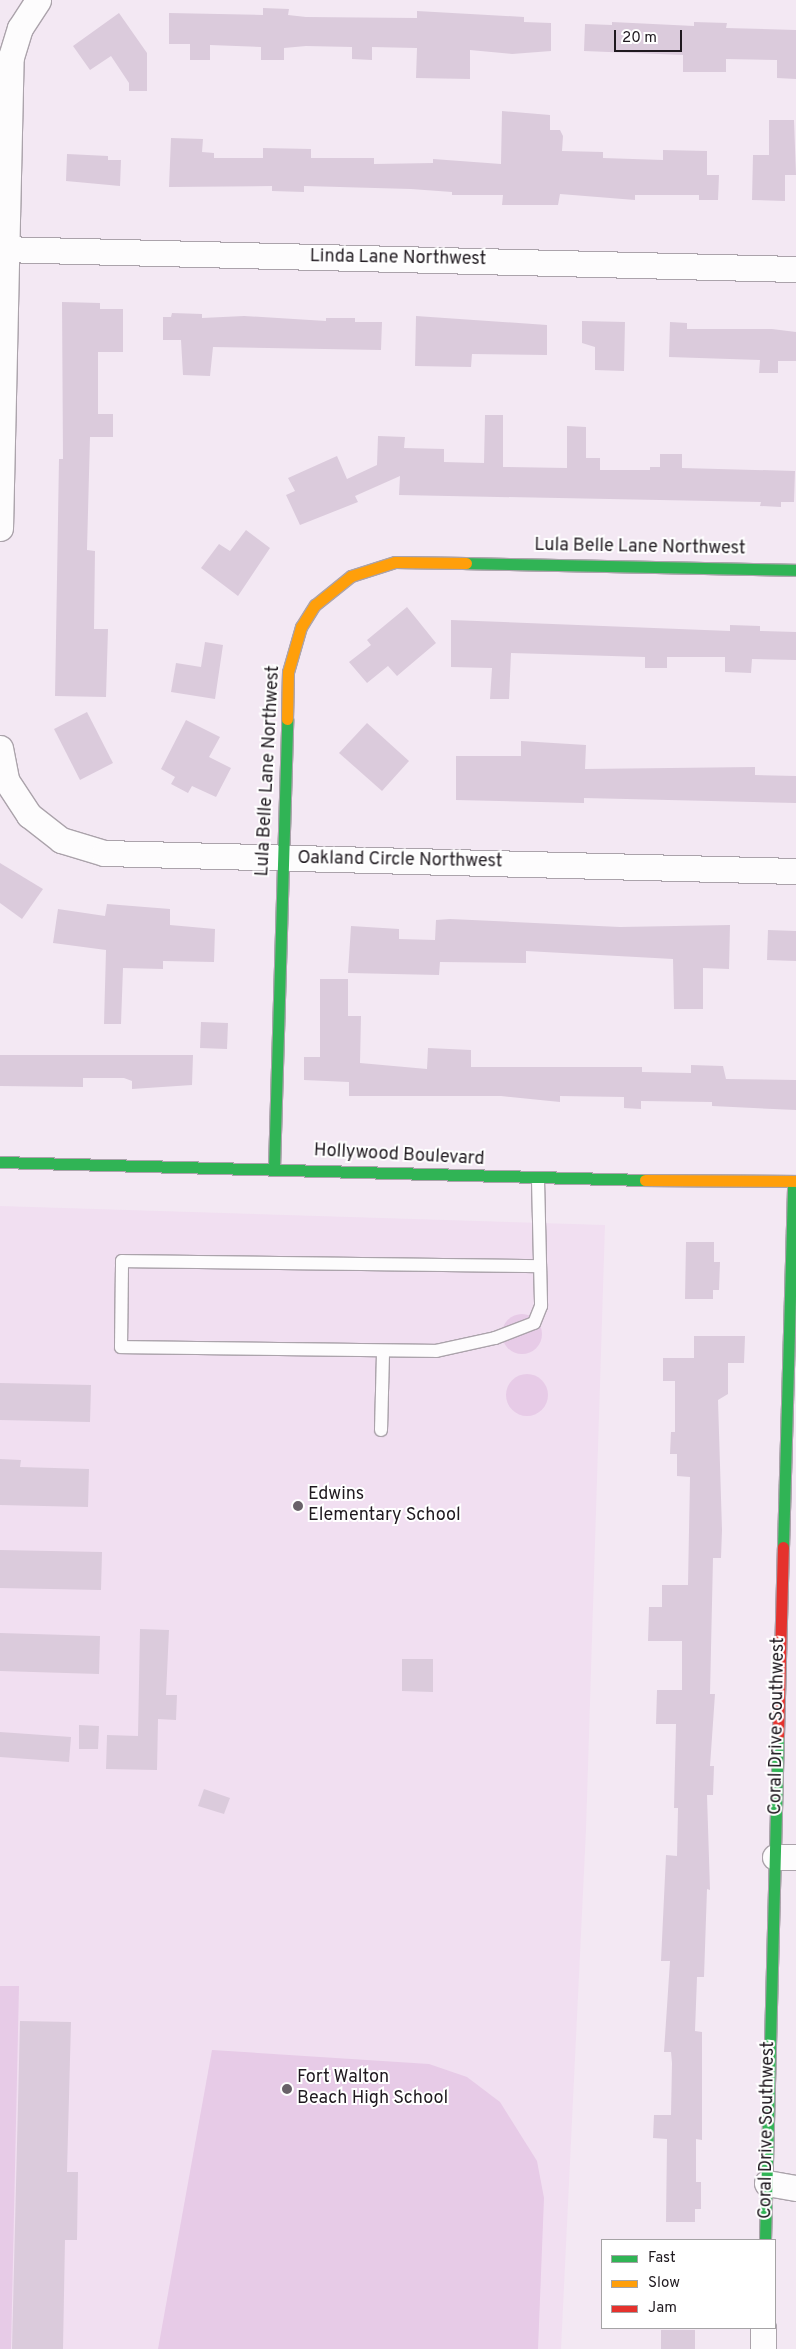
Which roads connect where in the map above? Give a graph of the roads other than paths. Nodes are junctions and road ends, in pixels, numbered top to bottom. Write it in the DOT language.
graph roads {
  1 [pos="38,0"];
  2 [pos="3,249"];
  3 [pos="796,269"];
  4 [pos="0,528"];
  5 [pos="796,570"];
  6 [pos="0,748"];
  7 [pos="282,858"];
  8 [pos="796,871"];
  9 [pos="0,1162"];
  10 [pos="274,1168"];
  11 [pos="538,1180"];
  12 [pos="794,1181"];
  13 [pos="539,1266"];
  14 [pos="383,1353"];
  15 [pos="381,1430"];
  16 [pos="790,1525"];
  17 [pos="786,1857"];
  18 [pos="767,2183"];
  19 [pos="796,2188"];
  20 [pos="765,2239"];
  21 [pos="763,2329"];
  22 [pos="762,2349"];
  1 -- 2 [label="street"];
  2 -- 3 [label="street, Linda Lane Northwest"];
  2 -- 4 [label="street"];
  5 -- 7 [label="street, Lula Belle Lane Northwest"];
  6 -- 7 [label="street, Oakland Circle Northwest"];
  7 -- 8 [label="street, Oakland Circle Northwest"];
  7 -- 10 [label="street, Lula Belle Lane Northwest"];
  9 -- 10 [label="street, Hollywood Boulevard"];
  10 -- 11 [label="street, Hollywood Boulevard"];
  11 -- 12 [label="street, Hollywood Boulevard"];
  11 -- 13 [label="lane"];
  12 -- 16 [label="street, Coral Drive Southwest"];
  13 -- 14 [label="lane"];
  13 -- 14 [label="lane"];
  14 -- 15 [label="lane"];
  16 -- 17 [label="street, Coral Drive Southwest"];
  17 -- 18 [label="street, Coral Drive Southwest"];
  18 -- 19 [label="street"];
  18 -- 20 [label="street, Coral Drive Southwest"];
  21 -- 22 [label="street"];
}
